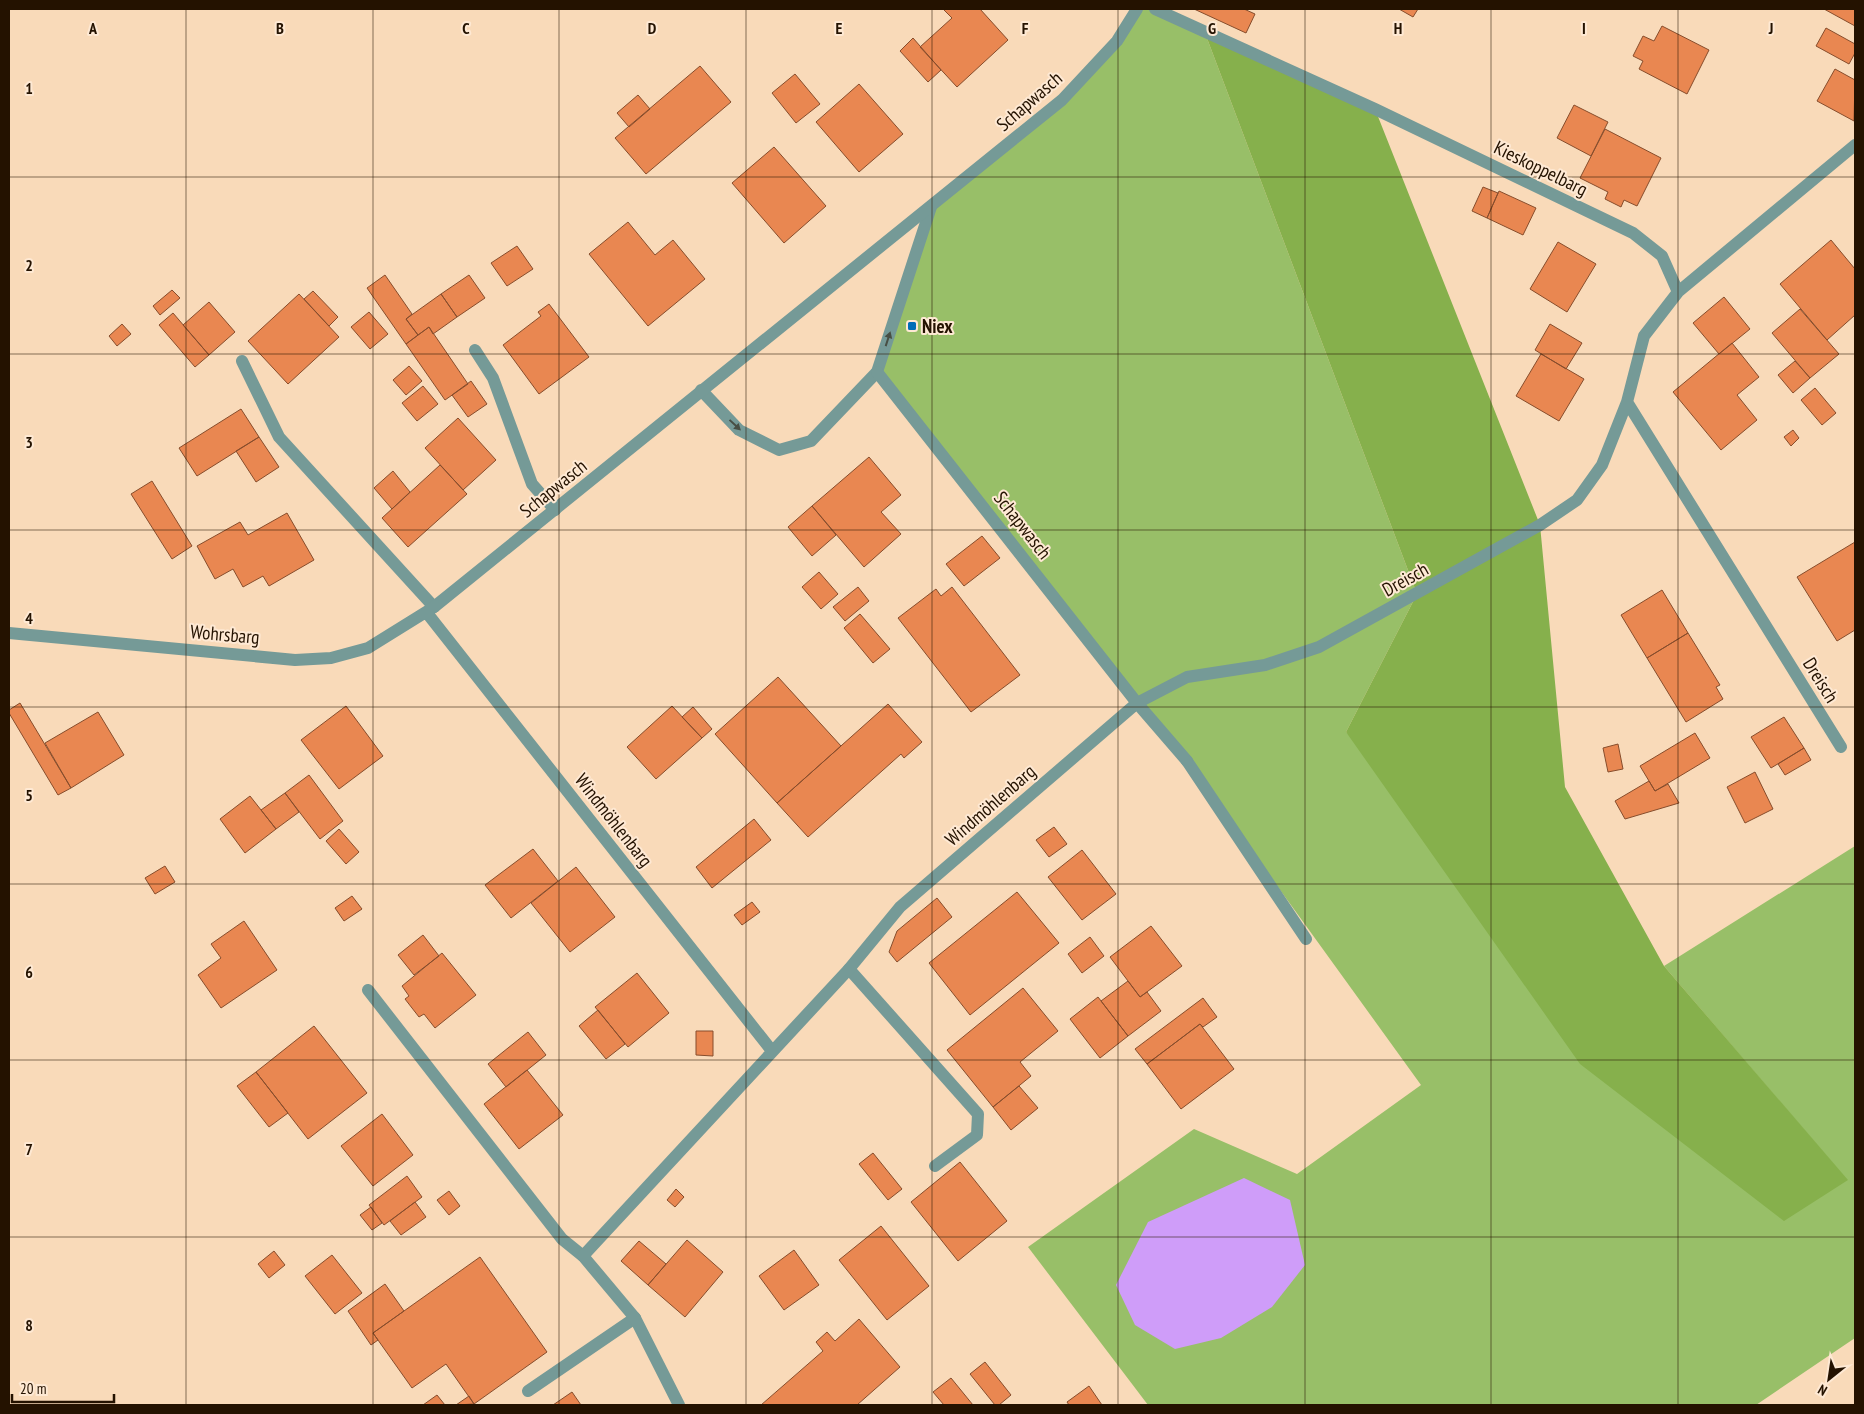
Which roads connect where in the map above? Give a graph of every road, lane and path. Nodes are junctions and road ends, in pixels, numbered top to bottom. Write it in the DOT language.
graph roads {
  1 [pos="1137,9"];
  2 [pos="1155,9"];
  3 [pos="1855,145"];
  4 [pos="931,207"];
  5 [pos="1678,292"];
  6 [pos="475,350"];
  7 [pos="242,362"];
  8 [pos="877,372"];
  9 [pos="701,390"];
  10 [pos="1627,402"];
  11 [pos="555,510"];
  12 [pos="430,610"];
  13 [pos="9,633"];
  14 [pos="1137,703"];
  15 [pos="1841,747"];
  16 [pos="1306,939"];
  17 [pos="849,969"];
  18 [pos="368,990"];
  19 [pos="772,1051"];
  20 [pos="935,1166"];
  21 [pos="584,1256"];
  22 [pos="635,1318"];
  23 [pos="528,1391"];
  24 [pos="679,1405"];
  1 -- 4 [label="street, Schapwasch"];
  2 -- 5 [label="street, Kieskoppelbarg"];
  3 -- 5 [label="street"];
  8 -- 4 [label="street, one-way"];
  4 -- 9 [label="street, Schapwasch"];
  5 -- 10 [label="street, Dreisch"];
  6 -- 11 [label="street"];
  7 -- 12 [label="street, Windmöhlenbarg"];
  9 -- 8 [label="street, one-way"];
  8 -- 14 [label="street, Schapwasch"];
  9 -- 11 [label="street, Schapwasch"];
  10 -- 14 [label="street, Dreisch"];
  10 -- 15 [label="street, Dreisch"];
  11 -- 12 [label="street, Schapwasch"];
  12 -- 13 [label="street, Wohrsbarg"];
  12 -- 19 [label="street, Windmöhlenbarg"];
  14 -- 16 [label="street, Schapwasch"];
  14 -- 17 [label="street, Windmöhlenbarg"];
  17 -- 19 [label="street, Windmöhlenbarg"];
  17 -- 20 [label="street"];
  18 -- 21 [label="street"];
  19 -- 21 [label="street, Windmöhlenbarg"];
  21 -- 22 [label="street"];
  22 -- 23 [label="street"];
  22 -- 24 [label="street"];
}
